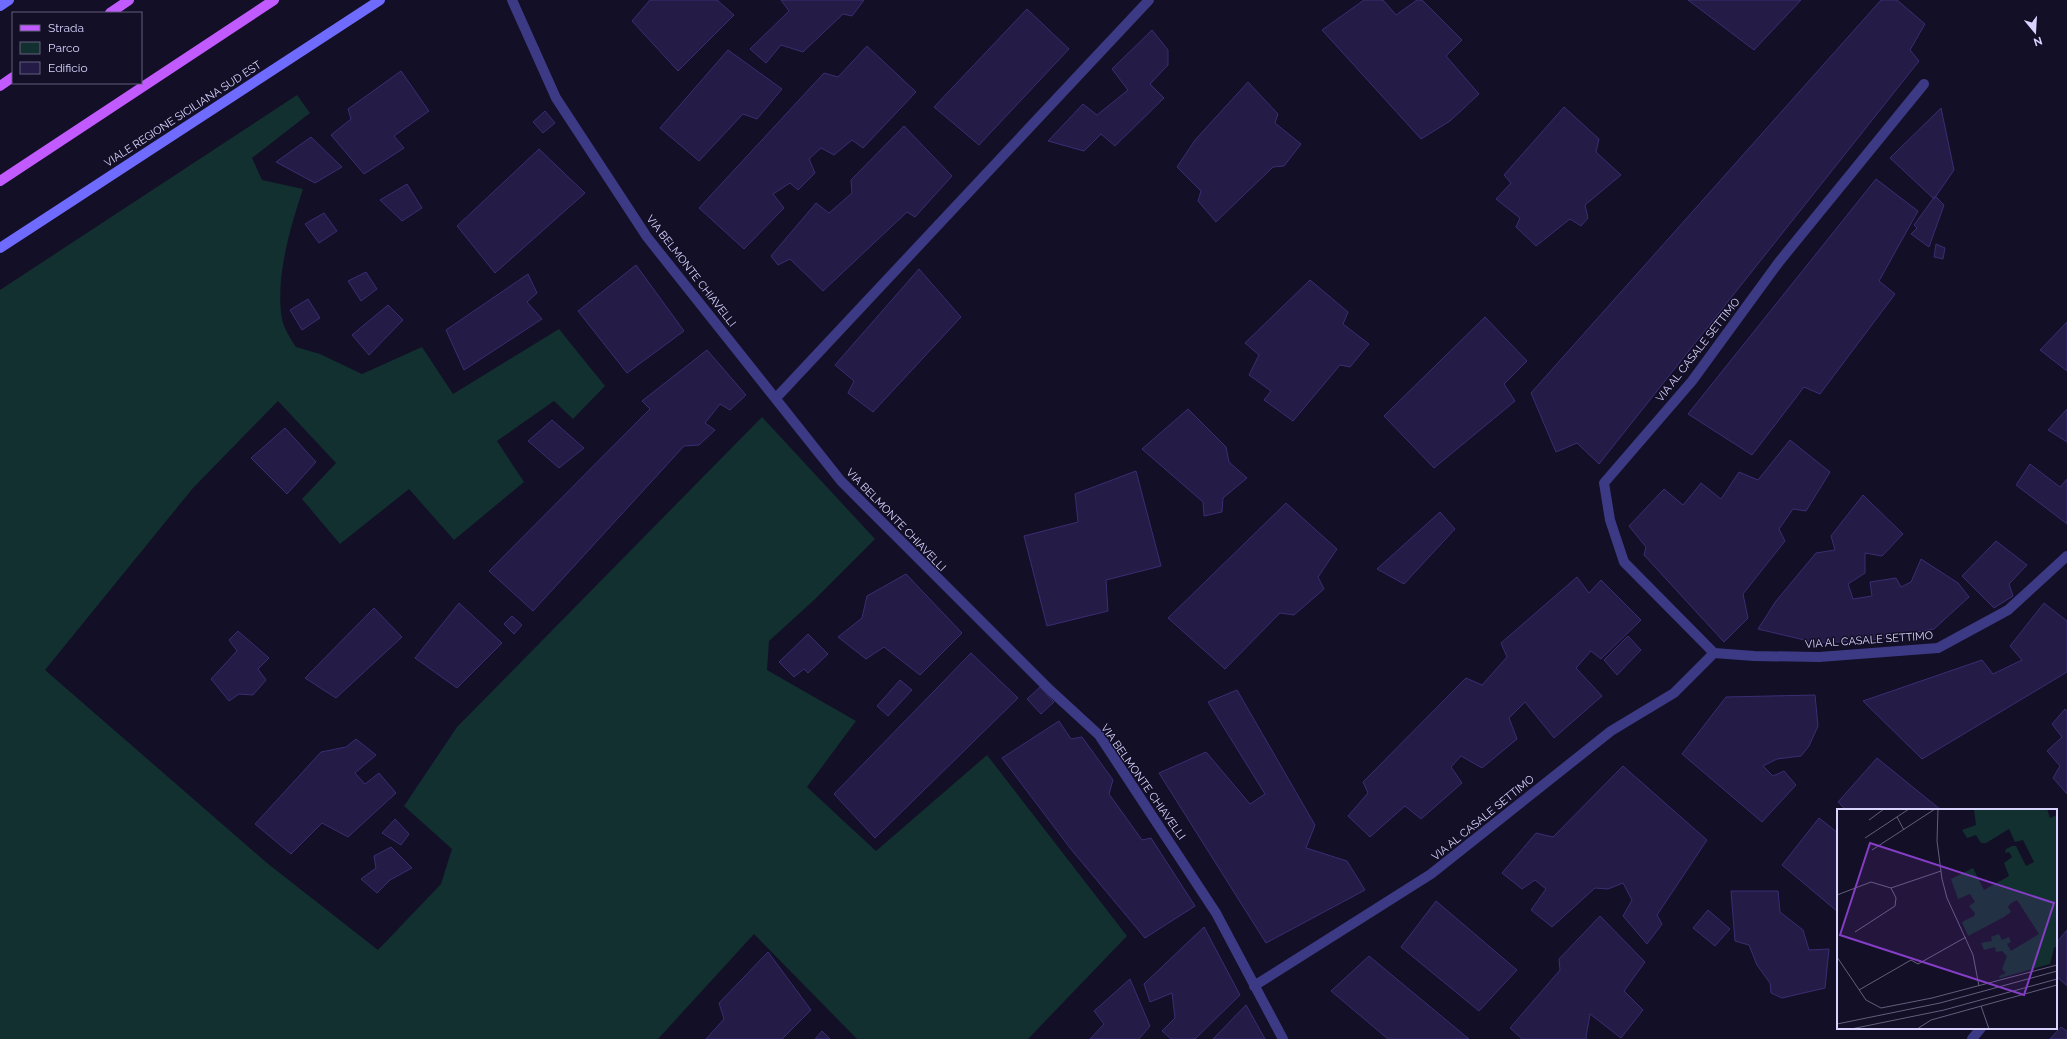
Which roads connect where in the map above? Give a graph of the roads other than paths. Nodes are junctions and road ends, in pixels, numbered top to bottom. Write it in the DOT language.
graph roads {
  1 [pos="9,0"];
  2 [pos="129,0"];
  3 [pos="274,0"];
  4 [pos="380,0"];
  5 [pos="512,0"];
  6 [pos="1149,0"];
  7 [pos="0,6"];
  8 [pos="111,12"];
  9 [pos="12,78"];
  10 [pos="1924,84"];
  11 [pos="0,86"];
  12 [pos="0,181"];
  13 [pos="0,248"];
  14 [pos="776,398"];
  15 [pos="2067,556"];
  16 [pos="1714,653"];
  17 [pos="1254,986"];
  18 [pos="1980,1029"];
  19 [pos="1283,1039"];
  20 [pos="1972,1039"];
  1 -- 7 [label="street"];
  2 -- 8 [label="main road"];
  3 -- 12 [label="main road"];
  4 -- 13 [label="street, VIALE REGIONE SICILIANA SUD EST"];
  5 -- 14 [label="street, VIA BELMONTE CHIAVELLI"];
  6 -- 14 [label="street"];
  9 -- 11 [label="main road"];
  10 -- 16 [label="street, VIA AL CASALE SETTIMO"];
  14 -- 17 [label="street, VIA BELMONTE CHIAVELLI"];
  15 -- 16 [label="street, VIA AL CASALE SETTIMO"];
  16 -- 17 [label="street, VIA AL CASALE SETTIMO"];
  17 -- 19 [label="street, VIA BELMONTE CHIAVELLI"];
  18 -- 20 [label="street"];
}
